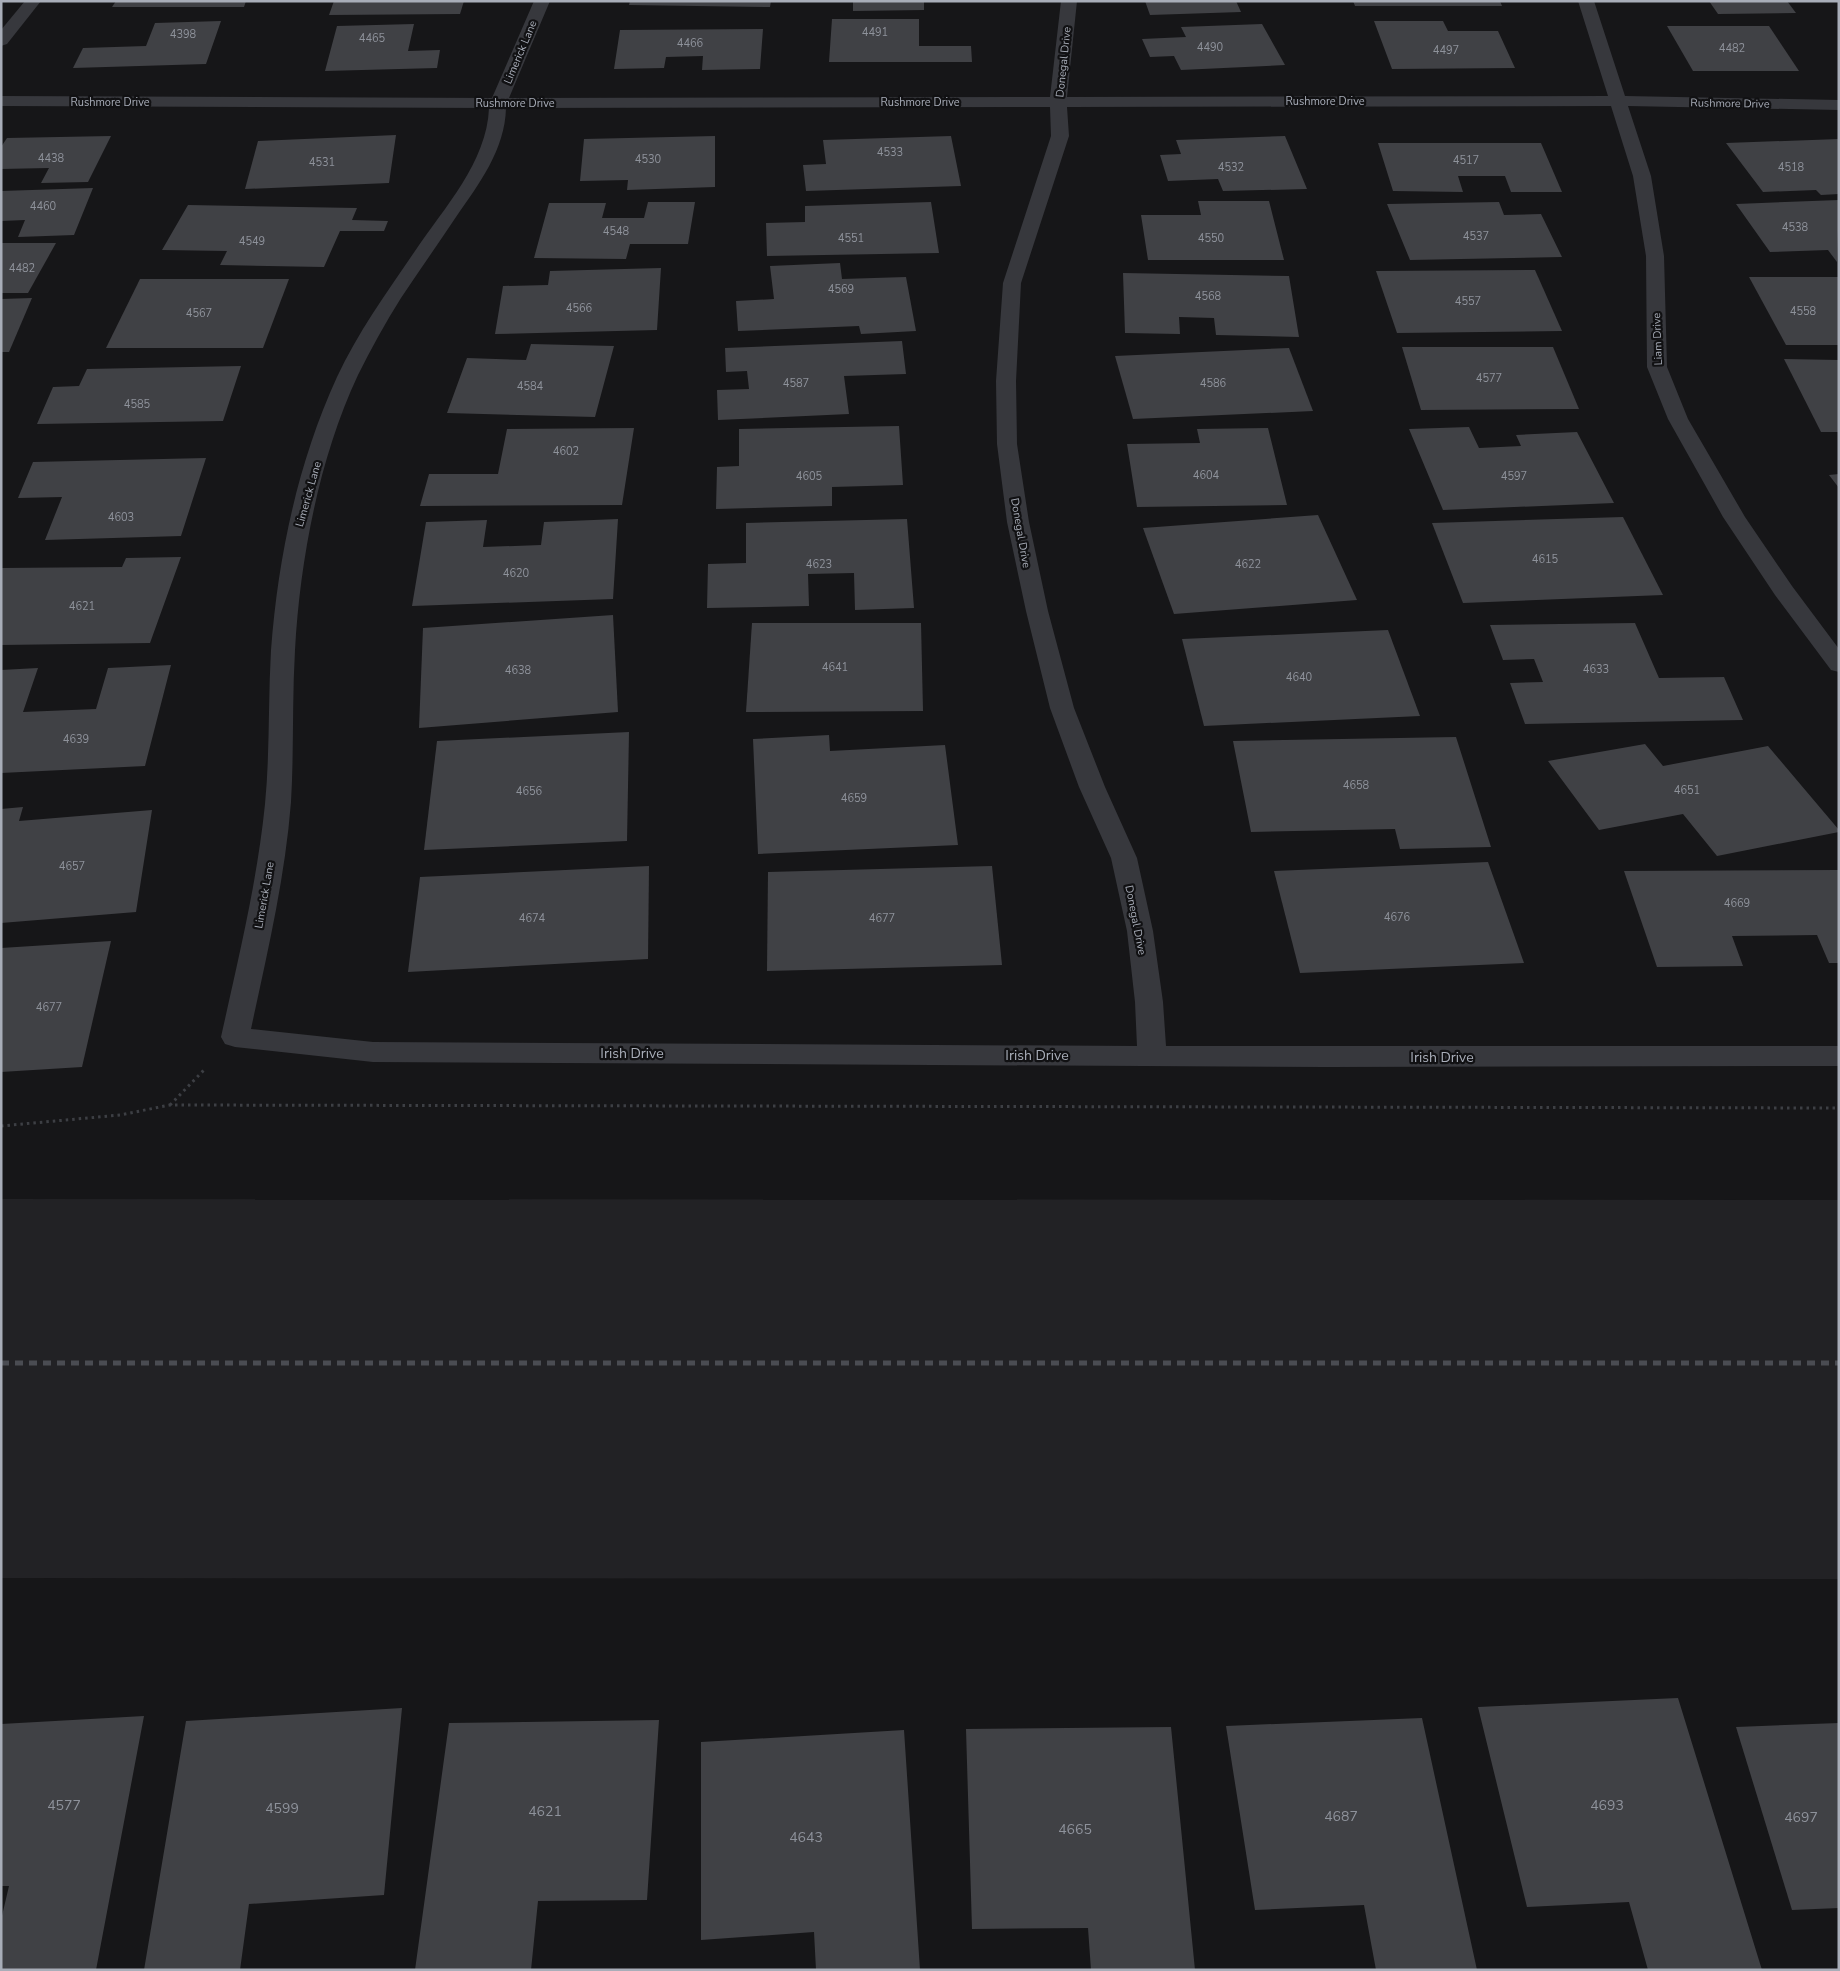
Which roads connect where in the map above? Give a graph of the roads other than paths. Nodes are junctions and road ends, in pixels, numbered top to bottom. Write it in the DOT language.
graph roads {
  1 [pos="33,1"];
  2 [pos="542,1"];
  3 [pos="1069,1"];
  4 [pos="1586,1"];
  5 [pos="1,40"];
  6 [pos="1,101"];
  7 [pos="1616,101"];
  8 [pos="1058,102"];
  9 [pos="498,103"];
  10 [pos="1839,105"];
  11 [pos="1839,665"];
  12 [pos="235,1037"];
  13 [pos="1152,1055"];
  14 [pos="1839,1056"];
  1 -- 5 [label="street"];
  2 -- 9 [label="street, Limerick Lane"];
  3 -- 8 [label="street, Donegal Drive"];
  4 -- 7 [label="street, Liam Drive"];
  6 -- 9 [label="street, Rushmore Drive"];
  7 -- 8 [label="street, Rushmore Drive"];
  7 -- 10 [label="street, Rushmore Drive"];
  7 -- 11 [label="street, Liam Drive"];
  8 -- 9 [label="street, Rushmore Drive"];
  8 -- 13 [label="street, Donegal Drive"];
  9 -- 12 [label="street, Limerick Lane"];
  12 -- 13 [label="street, Irish Drive"];
  13 -- 14 [label="street, Irish Drive"];
}
